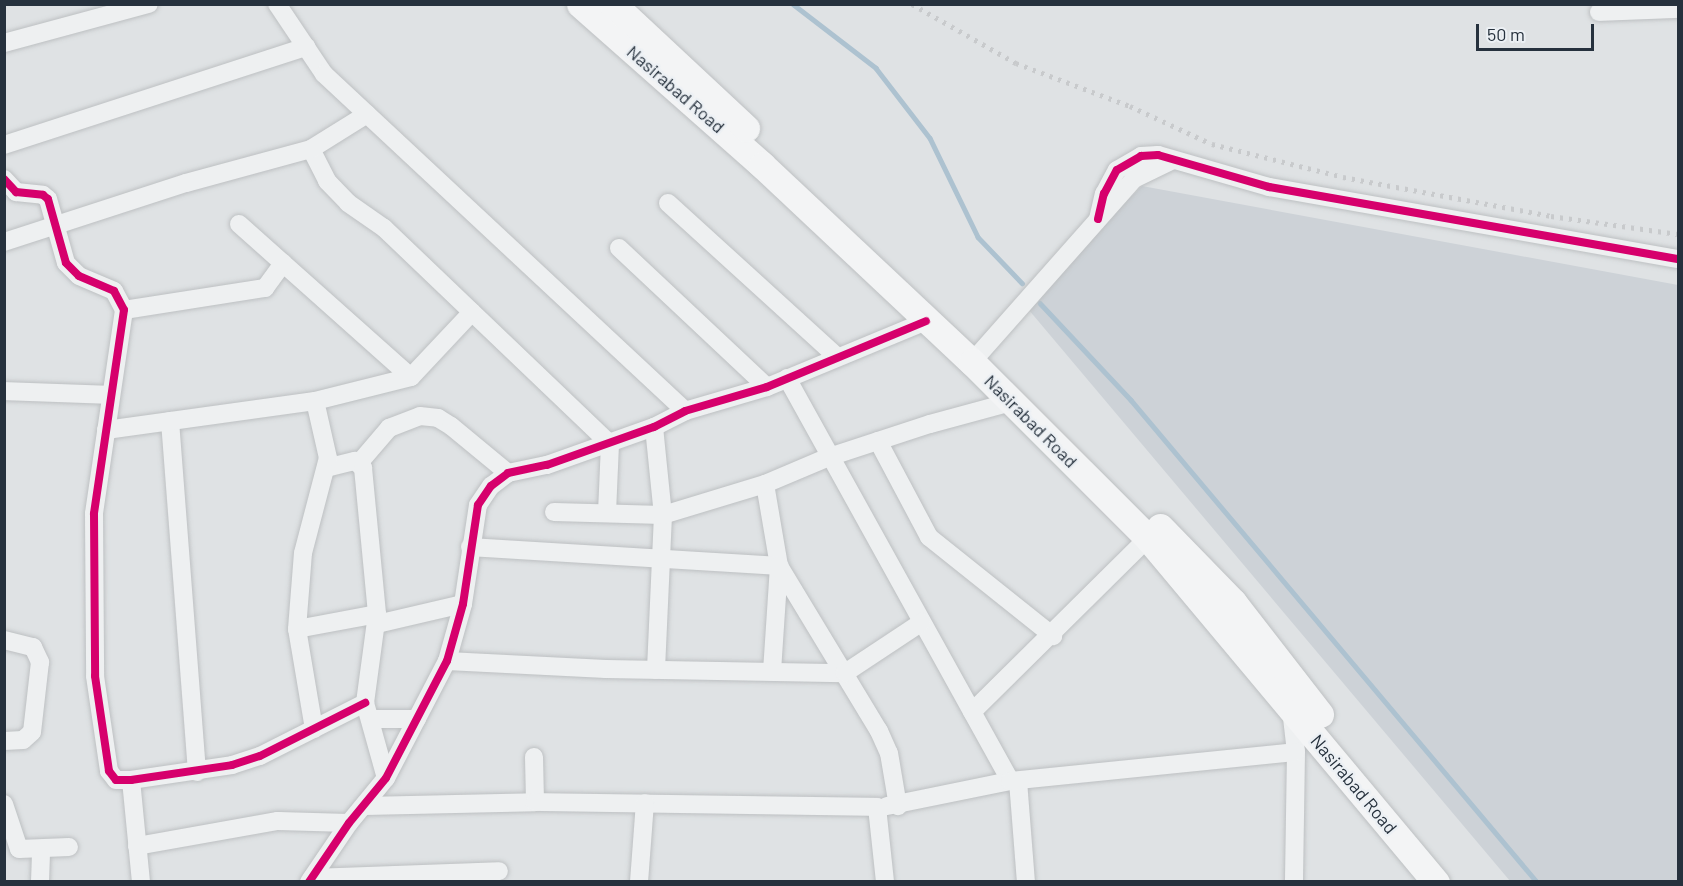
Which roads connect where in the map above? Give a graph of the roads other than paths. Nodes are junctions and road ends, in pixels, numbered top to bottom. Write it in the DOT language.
graph roads {
  1 [pos="149,4"];
  2 [pos="277,4"];
  3 [pos="580,4"];
  4 [pos="612,4"];
  5 [pos="1678,9"];
  6 [pos="1599,12"];
  7 [pos="4,43"];
  8 [pos="306,47"];
  9 [pos="367,114"];
  10 [pos="4,145"];
  11 [pos="311,148"];
  12 [pos="4,179"];
  13 [pos="668,203"];
  14 [pos="239,224"];
  15 [pos="54,229"];
  16 [pos="4,242"];
  17 [pos="619,248"];
  18 [pos="1678,259"];
  19 [pos="283,263"];
  20 [pos="124,310"];
  21 [pos="472,312"];
  22 [pos="926,321"];
  23 [pos="836,356"];
  24 [pos="977,358"];
  25 [pos="411,377"];
  26 [pos="787,378"];
  27 [pos="767,387"];
  28 [pos="4,391"];
  29 [pos="111,395"];
  30 [pos="315,401"];
  31 [pos="1011,402"];
  32 [pos="685,411"];
  33 [pos="170,421"];
  34 [pos="654,427"];
  35 [pos="106,430"];
  36 [pos="878,441"];
  37 [pos="610,444"];
  38 [pos="829,457"];
  39 [pos="360,462"];
  40 [pos="327,468"];
  41 [pos="508,473"];
  42 [pos="765,484"];
  43 [pos="554,512"];
  44 [pos="607,512"];
  45 [pos="663,515"];
  46 [pos="1148,538"];
  47 [pos="470,547"];
  48 [pos="661,557"];
  49 [pos="779,566"];
  50 [pos="463,604"];
  51 [pos="377,619"];
  52 [pos="922,622"];
  53 [pos="297,629"];
  54 [pos="1053,636"];
  55 [pos="4,640"];
  56 [pos="447,661"];
  57 [pos="656,670"];
  58 [pos="772,672"];
  59 [pos="845,673"];
  60 [pos="1294,695"];
  61 [pos="367,711"];
  62 [pos="972,712"];
  63 [pos="417,719"];
  64 [pos="314,729"];
  65 [pos="4,741"];
  66 [pos="1296,752"];
  67 [pos="534,757"];
  68 [pos="197,772"];
  69 [pos="386,778"];
  70 [pos="131,780"];
  71 [pos="1014,781"];
  72 [pos="535,802"];
  73 [pos="645,803"];
  74 [pos="4,804"];
  75 [pos="364,806"];
  76 [pos="898,806"];
  77 [pos="877,807"];
  78 [pos="349,823"];
  79 [pos="137,846"];
  80 [pos="69,847"];
  81 [pos="41,849"];
  82 [pos="499,871"];
  83 [pos="310,880"];
  84 [pos="40,882"];
  85 [pos="141,882"];
  86 [pos="639,882"];
  87 [pos="885,882"];
  88 [pos="1026,882"];
  89 [pos="1294,882"];
  90 [pos="1436,882"];
  91 [pos="1456,882"];
  1 -- 7 [label="street"];
  2 -- 8 [label="street"];
  3 -- 22 [label="highway, Nasirabad Road"];
  4 -- 24 [label="highway, Nasirabad Road"];
  5 -- 6 [label="street"];
  8 -- 9 [label="street"];
  8 -- 10 [label="street"];
  9 -- 11 [label="street"];
  9 -- 32 [label="street"];
  11 -- 15 [label="street"];
  11 -- 21 [label="street"];
  12 -- 15 [label="street"];
  13 -- 23 [label="street"];
  14 -- 19 [label="street"];
  15 -- 16 [label="street"];
  15 -- 20 [label="street"];
  17 -- 27 [label="street"];
  18 -- 24 [label="street"];
  19 -- 20 [label="street"];
  19 -- 25 [label="street"];
  20 -- 29 [label="street"];
  21 -- 25 [label="street"];
  21 -- 37 [label="street"];
  22 -- 23 [label="street"];
  22 -- 24 [label="highway, Nasirabad Road"];
  23 -- 26 [label="street"];
  24 -- 31 [label="highway, Nasirabad Road"];
  24 -- 60 [label="highway, Nasirabad Road"];
  25 -- 30 [label="street"];
  26 -- 27 [label="street"];
  26 -- 38 [label="street"];
  27 -- 32 [label="street"];
  28 -- 29 [label="street"];
  29 -- 35 [label="street"];
  30 -- 33 [label="street"];
  30 -- 40 [label="street"];
  31 -- 36 [label="street"];
  31 -- 46 [label="highway, Nasirabad Road"];
  32 -- 34 [label="street"];
  33 -- 35 [label="street"];
  33 -- 68 [label="street"];
  34 -- 37 [label="street"];
  34 -- 45 [label="street"];
  35 -- 70 [label="street"];
  36 -- 38 [label="street"];
  36 -- 54 [label="street"];
  37 -- 41 [label="street"];
  37 -- 44 [label="street"];
  38 -- 42 [label="street"];
  38 -- 52 [label="street"];
  39 -- 40 [label="street"];
  39 -- 41 [label="street"];
  39 -- 51 [label="street"];
  40 -- 53 [label="street"];
  41 -- 47 [label="street"];
  42 -- 45 [label="street"];
  42 -- 49 [label="street"];
  43 -- 44 [label="street"];
  44 -- 45 [label="street"];
  45 -- 48 [label="street"];
  46 -- 54 [label="street"];
  46 -- 60 [label="highway, Nasirabad Road"];
  47 -- 48 [label="street"];
  47 -- 50 [label="street"];
  48 -- 49 [label="street"];
  48 -- 57 [label="street"];
  49 -- 58 [label="street"];
  49 -- 59 [label="street"];
  50 -- 51 [label="street"];
  50 -- 56 [label="street"];
  51 -- 53 [label="street"];
  51 -- 61 [label="street"];
  52 -- 59 [label="street"];
  52 -- 62 [label="street"];
  53 -- 64 [label="street"];
  54 -- 62 [label="street"];
  55 -- 65 [label="street"];
  56 -- 57 [label="street"];
  56 -- 63 [label="street"];
  57 -- 58 [label="street"];
  58 -- 59 [label="street"];
  59 -- 76 [label="street"];
  60 -- 66 [label="street"];
  60 -- 90 [label="highway, Nasirabad Road"];
  60 -- 91 [label="highway, Nasirabad Road"];
  61 -- 63 [label="street"];
  61 -- 64 [label="street"];
  61 -- 69 [label="street"];
  62 -- 71 [label="street"];
  63 -- 69 [label="street"];
  64 -- 68 [label="street"];
  66 -- 71 [label="street"];
  66 -- 89 [label="street"];
  67 -- 72 [label="street"];
  68 -- 70 [label="street"];
  69 -- 75 [label="street"];
  70 -- 79 [label="street"];
  71 -- 76 [label="street"];
  71 -- 88 [label="street"];
  72 -- 73 [label="street"];
  72 -- 75 [label="street"];
  73 -- 77 [label="street"];
  73 -- 86 [label="street"];
  74 -- 81 [label="street"];
  75 -- 78 [label="street"];
  76 -- 77 [label="street"];
  77 -- 87 [label="street"];
  78 -- 79 [label="street"];
  78 -- 83 [label="street"];
  79 -- 85 [label="street"];
  80 -- 81 [label="street"];
  81 -- 84 [label="street"];
  82 -- 83 [label="street"];
}
